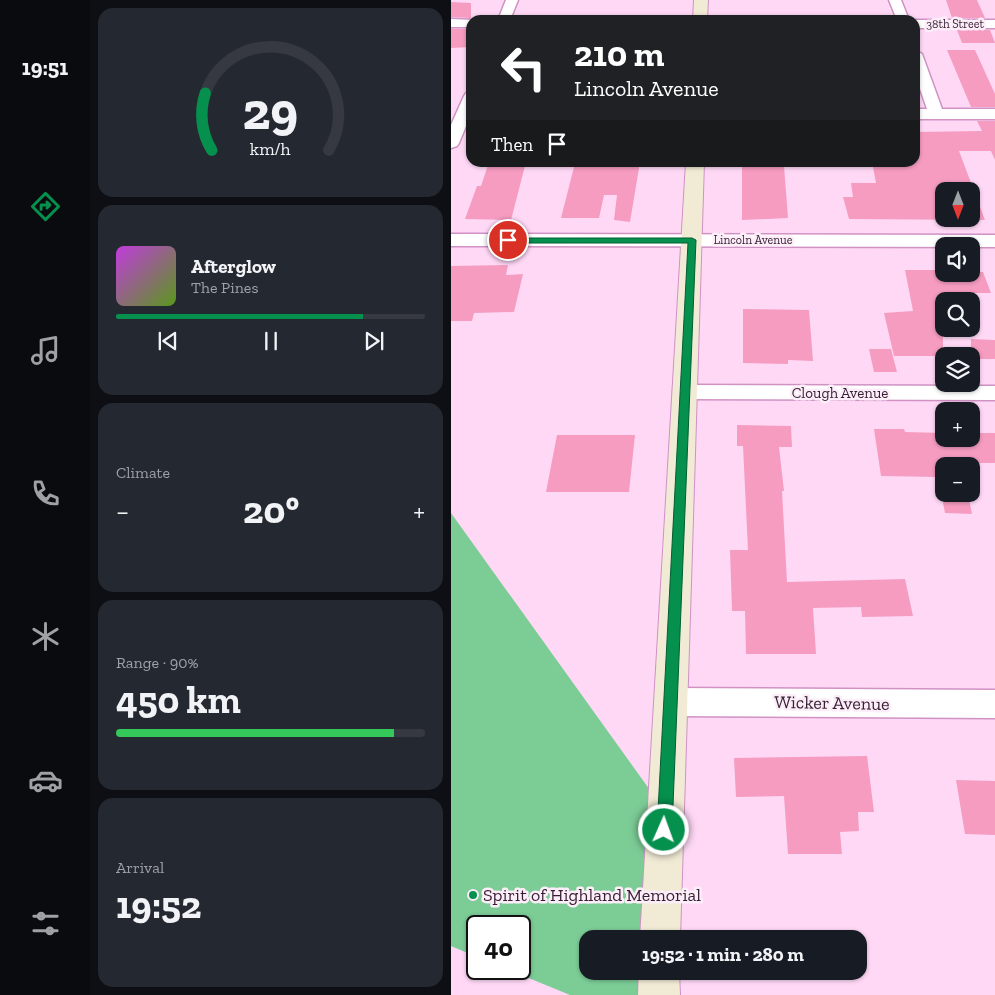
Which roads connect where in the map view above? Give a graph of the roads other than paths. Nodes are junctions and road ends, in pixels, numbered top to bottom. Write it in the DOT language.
graph roads {
  1 [pos="512,0"];
  2 [pos="701,0"];
  3 [pos="895,0"];
  4 [pos="505,15"];
  5 [pos="700,15"];
  6 [pos="901,15"];
  7 [pos="451,23"];
  8 [pos="466,23"];
  9 [pos="920,24"];
  10 [pos="995,24"];
  11 [pos="920,68"];
  12 [pos="466,102"];
  13 [pos="458,112"];
  14 [pos="920,114"];
  15 [pos="936,114"];
  16 [pos="995,114"];
  17 [pos="451,143"];
  18 [pos="695,167"];
  19 [pos="451,240"];
  20 [pos="692,240"];
  21 [pos="995,241"];
  22 [pos="684,392"];
  23 [pos="995,393"];
  24 [pos="670,702"];
  25 [pos="995,704"];
  26 [pos="660,930"];
  27 [pos="659,980"];
  28 [pos="659,995"];
  1 -- 4 [label="street"];
  2 -- 5 [label="street"];
  3 -- 6 [label="street"];
  7 -- 8 [label="street"];
  9 -- 10 [label="street, 38th Street"];
  11 -- 15 [label="street"];
  12 -- 13 [label="street"];
  13 -- 17 [label="street"];
  14 -- 15 [label="street"];
  15 -- 16 [label="street"];
  18 -- 20 [label="street"];
  19 -- 20 [label="street, Lincoln Avenue"];
  20 -- 21 [label="street, Lincoln Avenue"];
  20 -- 22 [label="street"];
  22 -- 23 [label="street, Clough Avenue"];
  22 -- 24 [label="street"];
  24 -- 25 [label="street, Wicker Avenue"];
  24 -- 26 [label="street"];
  27 -- 28 [label="street"];
}
